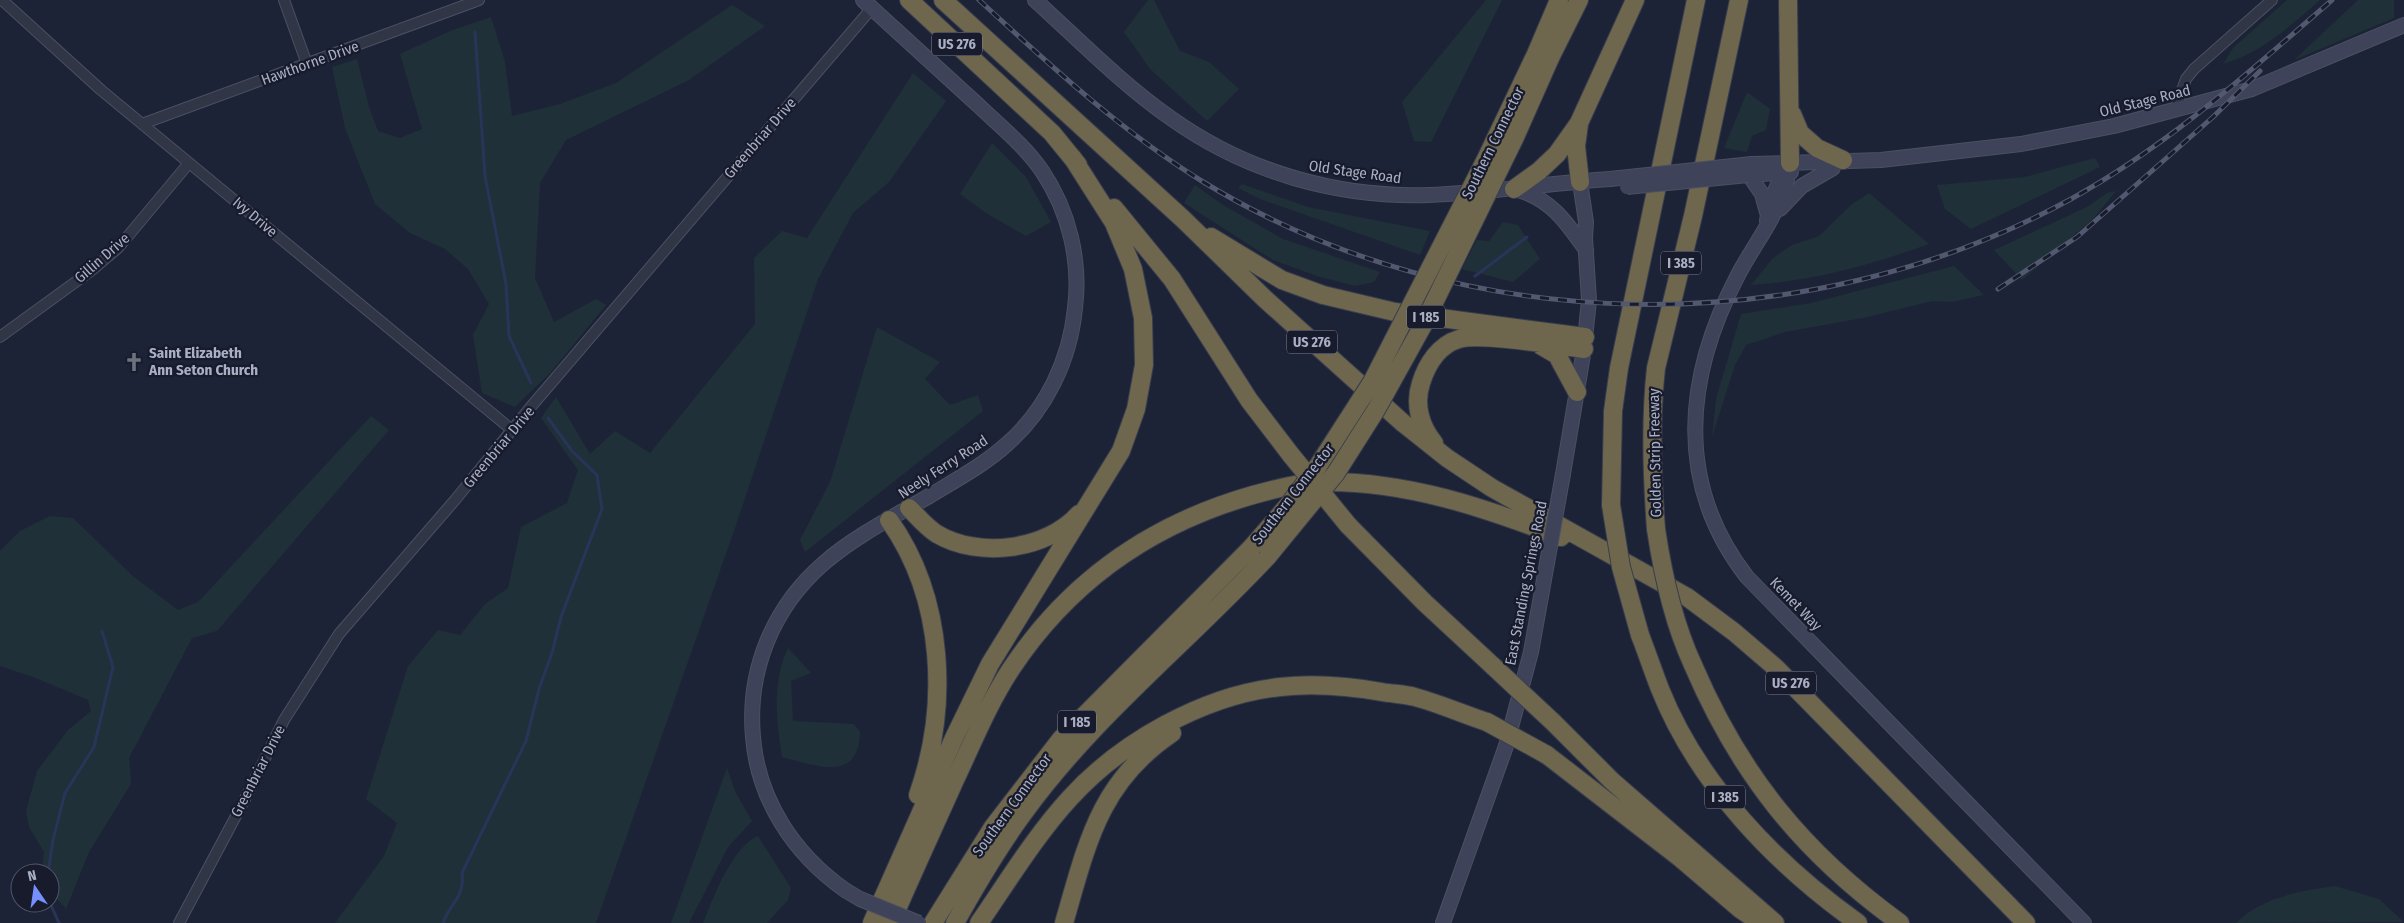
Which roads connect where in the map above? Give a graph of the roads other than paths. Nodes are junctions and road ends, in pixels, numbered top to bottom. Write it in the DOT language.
graph roads {
  1 [pos="2,0"];
  2 [pos="284,0"];
  3 [pos="479,0"];
  4 [pos="909,0"];
  5 [pos="943,0"];
  6 [pos="1035,0"];
  7 [pos="1559,0"];
  8 [pos="1579,0"];
  9 [pos="1635,0"];
  10 [pos="1696,0"];
  11 [pos="1740,0"];
  12 [pos="1788,0"];
  13 [pos="2272,0"];
  14 [pos="868,4"];
  15 [pos="2404,25"];
  16 [pos="1543,56"];
  17 [pos="307,64"];
  18 [pos="1789,106"];
  19 [pos="2175,110"];
  20 [pos="142,124"];
  21 [pos="1579,124"];
  22 [pos="1072,157"];
  23 [pos="189,163"];
  24 [pos="1838,164"];
  25 [pos="1789,168"];
  26 [pos="1749,172"];
  27 [pos="1580,182"];
  28 [pos="1514,189"];
  29 [pos="1771,215"];
  30 [pos="1183,219"];
  31 [pos="1586,245"];
  32 [pos="0,336"];
  33 [pos="1585,343"];
  34 [pos="1540,344"];
  35 [pos="1577,392"];
  36 [pos="512,430"];
  37 [pos="1447,458"];
  38 [pos="1097,492"];
  39 [pos="910,508"];
  40 [pos="889,520"];
  41 [pos="1611,555"];
  42 [pos="1386,693"];
  43 [pos="178,923"];
  44 [pos="864,923"];
  45 [pos="872,923"];
  46 [pos="891,923"];
  47 [pos="918,923"];
  48 [pos="933,923"];
  49 [pos="955,923"];
  50 [pos="979,923"];
  51 [pos="1064,923"];
  52 [pos="1443,923"];
  53 [pos="1761,923"];
  54 [pos="1775,923"];
  55 [pos="1858,923"];
  56 [pos="1900,923"];
  57 [pos="2026,923"];
  58 [pos="2084,923"];
  1 -- 20 [label="street, Ivy Drive"];
  2 -- 17 [label="street"];
  3 -- 17 [label="street, Hawthorne Drive"];
  4 -- 22 [label="highway, US 276"];
  5 -- 30 [label="highway, US 276"];
  6 -- 28 [label="street, Old Stage Road"];
  7 -- 16 [label="highway, Southern Connector / I 185"];
  8 -- 16 [label="highway, Southern Connector / I 185"];
  9 -- 21 [label="highway"];
  10 -- 55 [label="highway, I 385, bridge"];
  11 -- 56 [label="highway, Golden Strip Freeway / I 385, bridge"];
  12 -- 18 [label="highway"];
  13 -- 19 [label="street"];
  14 -- 36 [label="street, Greenbriar Drive"];
  14 -- 39 [label="street, Neely Ferry Road"];
  15 -- 19 [label="street, Old Stage Road"];
  16 -- 48 [label="highway, Southern Connector / I 185, bridge"];
  16 -- 49 [label="highway, Southern Connector / I 185, bridge"];
  17 -- 20 [label="street, Hawthorne Drive"];
  18 -- 24 [label="highway"];
  18 -- 25 [label="highway"];
  19 -- 24 [label="street, Old Stage Road"];
  20 -- 23 [label="street, Ivy Drive"];
  21 -- 27 [label="highway"];
  21 -- 28 [label="highway"];
  22 -- 38 [label="highway"];
  22 -- 54 [label="highway, US 276, bridge"];
  23 -- 32 [label="street, Gillin Drive"];
  23 -- 36 [label="street, Ivy Drive"];
  24 -- 25 [label="street, Old Stage Road"];
  24 -- 29 [label="street"];
  25 -- 26 [label="street, Old Stage Road"];
  25 -- 29 [label="street, Kemet Way"];
  26 -- 27 [label="street, Old Stage Road, bridge"];
  26 -- 29 [label="street"];
  27 -- 28 [label="street, Old Stage Road"];
  27 -- 31 [label="street, East Standing Springs Road"];
  28 -- 31 [label="street"];
  29 -- 58 [label="street, Kemet Way"];
  30 -- 33 [label="highway"];
  30 -- 37 [label="highway, US 276"];
  31 -- 33 [label="street, East Standing Springs Road"];
  33 -- 34 [label="highway"];
  33 -- 35 [label="street, East Standing Springs Road"];
  34 -- 35 [label="highway"];
  34 -- 37 [label="highway"];
  35 -- 52 [label="street, East Standing Springs Road, bridge"];
  36 -- 43 [label="street, Greenbriar Drive"];
  37 -- 41 [label="highway, US 276"];
  38 -- 39 [label="highway"];
  38 -- 45 [label="highway"];
  39 -- 40 [label="street, Neely Ferry Road"];
  40 -- 44 [label="highway"];
  40 -- 47 [label="street, Neely Ferry Road, bridge"];
  41 -- 46 [label="highway"];
  41 -- 57 [label="highway, US 276"];
  42 -- 50 [label="highway"];
  42 -- 51 [label="highway"];
  42 -- 53 [label="highway, bridge"];
}
